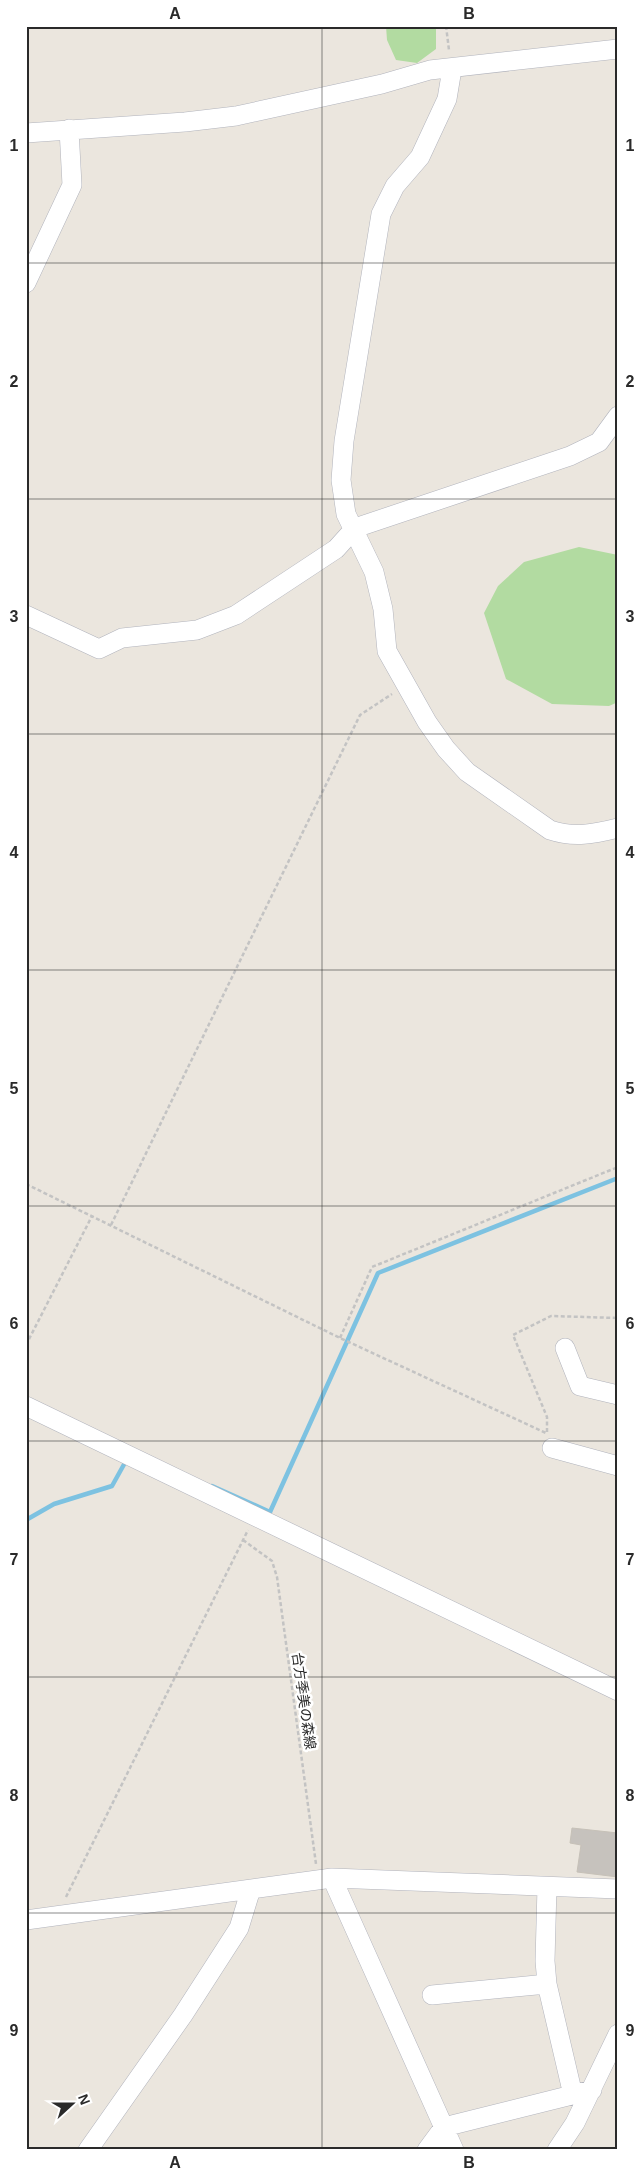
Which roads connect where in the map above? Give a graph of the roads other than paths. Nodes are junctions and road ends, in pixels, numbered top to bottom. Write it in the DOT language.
graph roads {
  1 [pos="618,49"];
  2 [pos="452,69"];
  3 [pos="69,129"];
  4 [pos="26,133"];
  5 [pos="26,283"];
  6 [pos="618,416"];
  7 [pos="354,528"];
  8 [pos="26,615"];
  9 [pos="618,828"];
  10 [pos="565,1348"];
  11 [pos="618,1395"];
  12 [pos="26,1406"];
  13 [pos="552,1448"];
  14 [pos="618,1466"];
  15 [pos="618,1691"];
  16 [pos="325,1879"];
  17 [pos="252,1888"];
  18 [pos="547,1888"];
  19 [pos="618,1889"];
  20 [pos="26,1920"];
  21 [pos="547,1984"];
  22 [pos="432,1995"];
  23 [pos="618,2034"];
  24 [pos="592,2090"];
  25 [pos="573,2095"];
  26 [pos="444,2127"];
  27 [pos="88,2150"];
  28 [pos="427,2150"];
  29 [pos="454,2150"];
  30 [pos="557,2150"];
  1 -- 2 [label="street"];
  2 -- 3 [label="street"];
  2 -- 7 [label="street"];
  3 -- 4 [label="street"];
  3 -- 5 [label="street"];
  6 -- 7 [label="street"];
  7 -- 8 [label="street"];
  7 -- 9 [label="street"];
  10 -- 11 [label="street"];
  12 -- 15 [label="street"];
  13 -- 14 [label="street"];
  16 -- 17 [label="street"];
  16 -- 18 [label="street"];
  16 -- 26 [label="street"];
  17 -- 20 [label="street"];
  17 -- 27 [label="street"];
  18 -- 19 [label="street"];
  18 -- 21 [label="street"];
  21 -- 22 [label="street"];
  21 -- 25 [label="street"];
  23 -- 24 [label="street"];
  24 -- 25 [label="street"];
  24 -- 30 [label="street"];
  25 -- 26 [label="street"];
  26 -- 28 [label="street"];
  26 -- 29 [label="street"];
}
